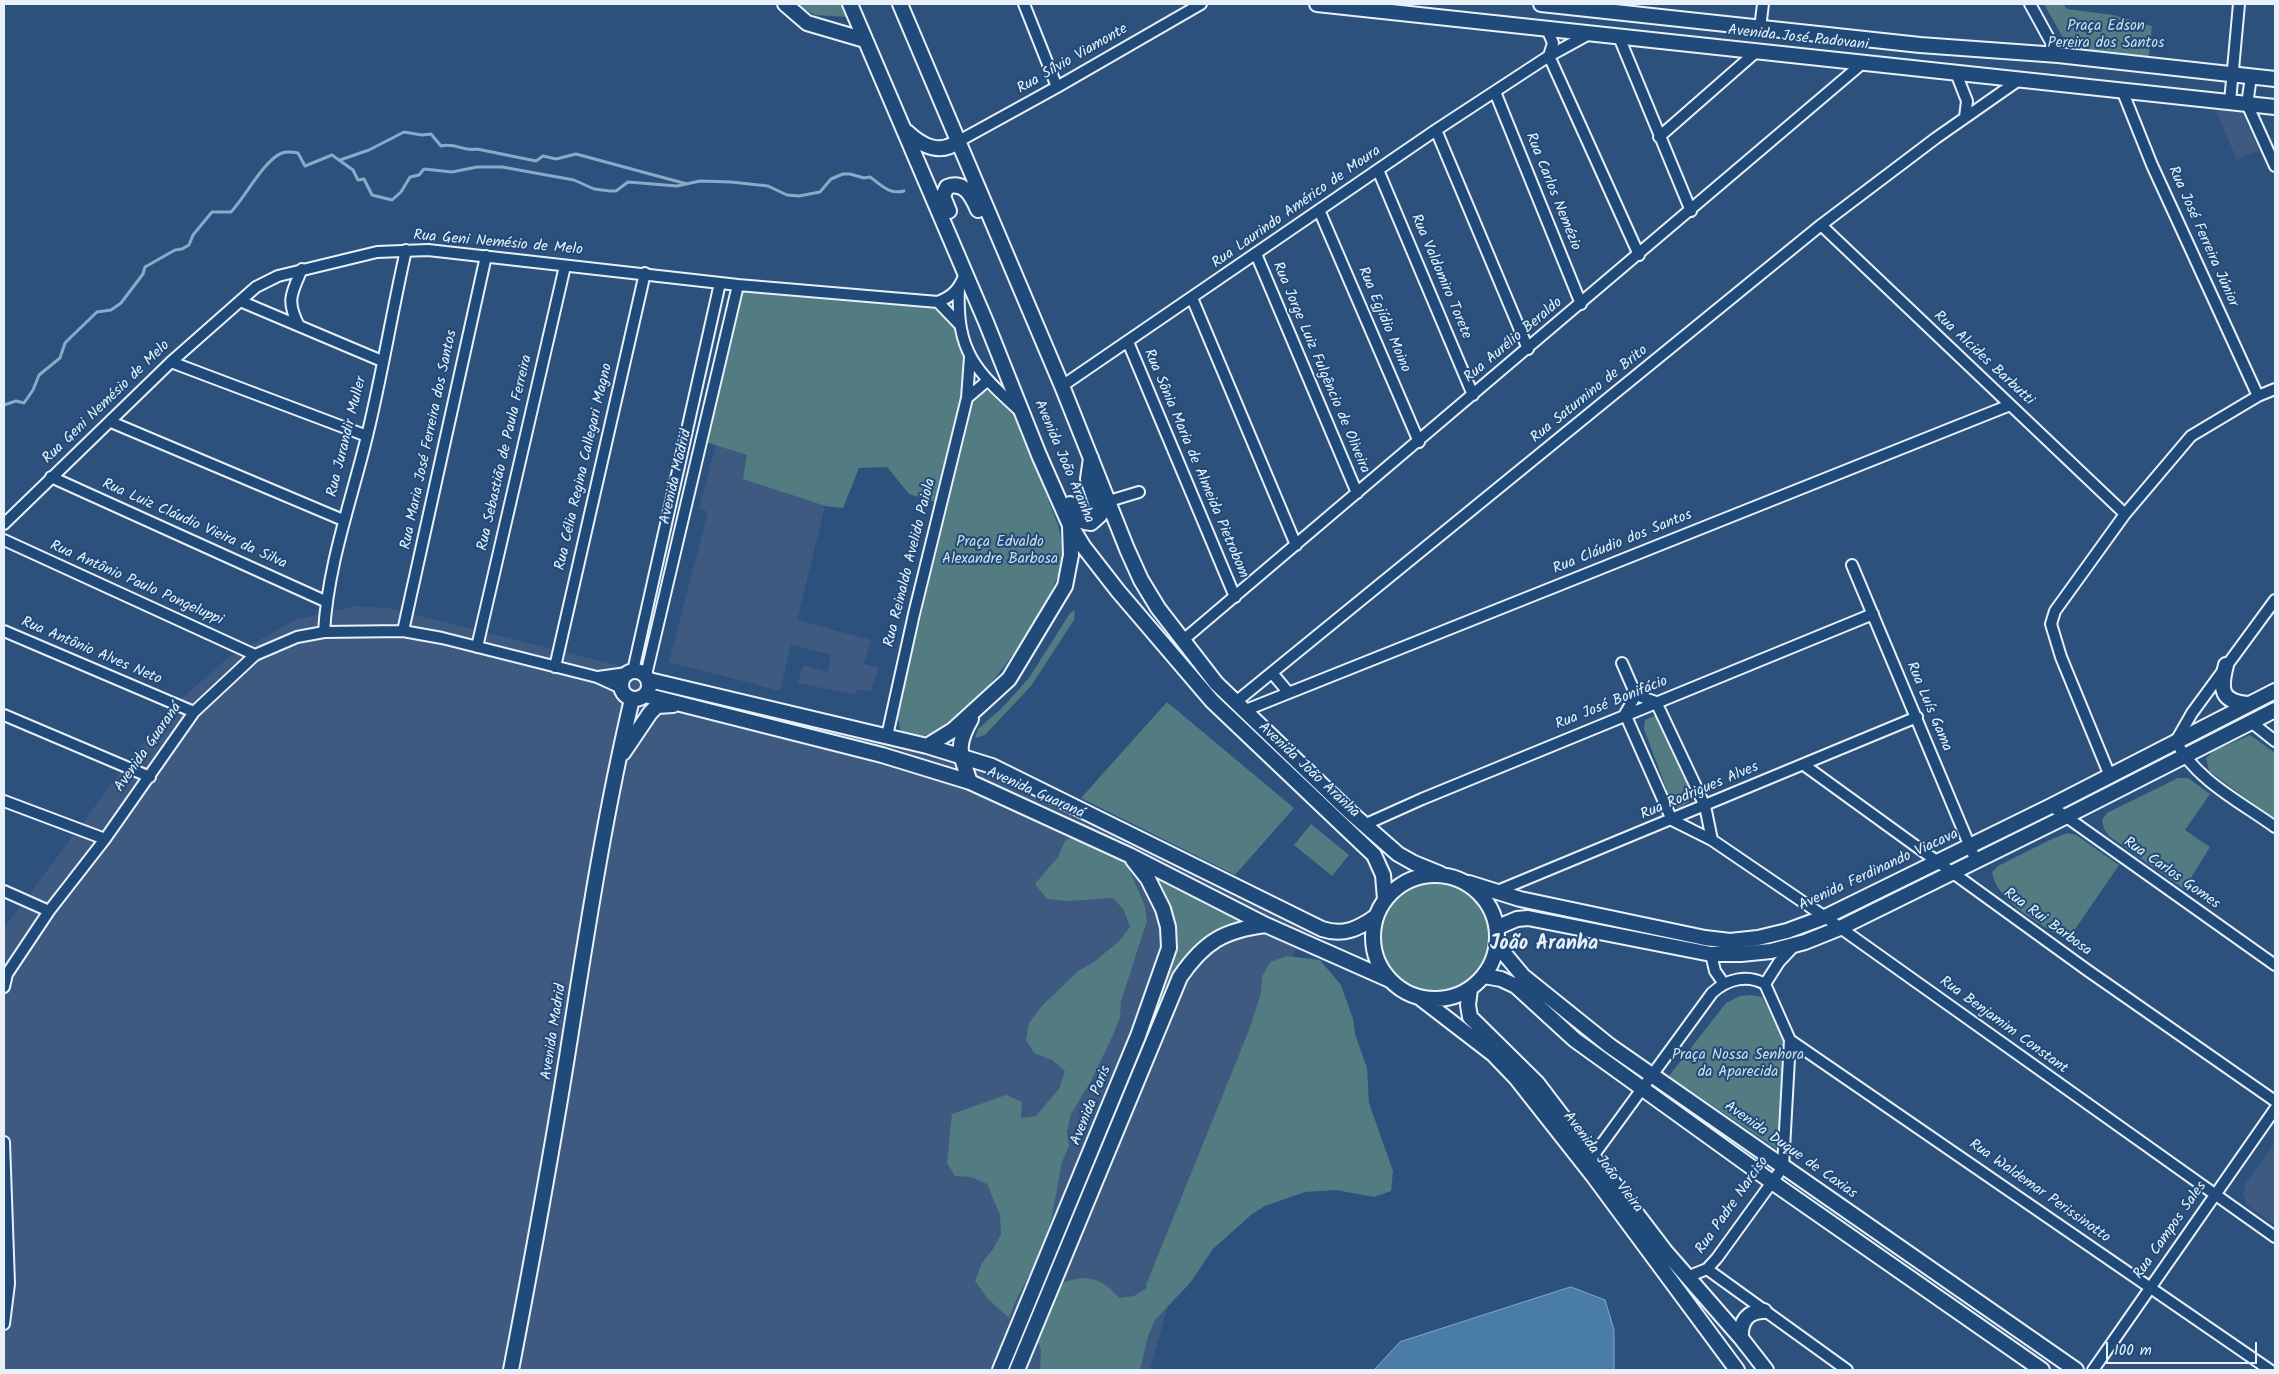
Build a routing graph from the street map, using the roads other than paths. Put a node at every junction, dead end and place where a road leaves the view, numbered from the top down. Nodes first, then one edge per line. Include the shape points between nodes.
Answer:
1 (785, 4) edge
2 (850, 4) edge
3 (900, 4) edge
4 (1024, 4) edge
5 (1201, 4) edge
6 (1317, 4) edge
7 (1541, 4) edge
8 (1763, 4) edge
9 (2030, 4) edge
10 (2239, 4) edge
11 (1346, 5) edge
12 (1760, 28) junction
13 (1547, 29) junction
14 (1589, 34) junction
15 (1618, 37) junction
16 (865, 40) junction
17 (1756, 52) junction
18 (2058, 55) junction
19 (1549, 56) junction
20 (1864, 62) junction
21 (1956, 72) junction
22 (2233, 76) junction
23 (2251, 77) junction
24 (2275, 79) edge
25 (2019, 80) junction
26 (1058, 87) junction
27 (2122, 90) junction
28 (1495, 92) junction
29 (2230, 102) junction
30 (2247, 104) junction
31 (2275, 107) edge
32 (1965, 117) junction
33 (904, 130) junction
34 (1436, 130) junction
35 (1660, 136) junction
36 (959, 141) junction
37 (2275, 166) edge
38 (1378, 170) junction
39 (1320, 210) junction
40 (1691, 211) junction
41 (1821, 225) junction
42 (953, 244) junction
43 (406, 250) junction
44 (1256, 254) junction
45 (1639, 255) junction
46 (486, 256) junction
47 (1009, 263) junction
48 (565, 266) junction
49 (302, 269) junction
50 (645, 274) junction
51 (965, 274) junction
52 (720, 283) junction
53 (738, 285) junction
54 (959, 289) junction
55 (1192, 298) junction
56 (240, 301) junction
57 (938, 302) junction
58 (1581, 304) junction
59 (959, 324) junction
60 (299, 326) junction
61 (1128, 342) junction
62 (1528, 349) junction
63 (970, 357) junction
64 (382, 361) junction
65 (171, 362) junction
66 (987, 381) junction
67 (1062, 386) junction
68 (2275, 388) edge
69 (1473, 395) junction
70 (2258, 396) junction
71 (967, 398) junction
72 (2010, 405) junction
73 (1025, 416) junction
74 (111, 422) junction
75 (367, 436) junction
76 (1419, 442) junction
77 (1039, 455) junction
78 (1091, 456) junction
79 (51, 477) junction
80 (1139, 492) dead end
81 (1357, 494) junction
82 (1108, 501) junction
83 (2125, 514) junction
84 (343, 520) junction
85 (1069, 523) junction
86 (4, 524) edge
87 (4, 540) edge
88 (1296, 546) junction
89 (1852, 565) dead end
90 (1235, 597) junction
91 (2275, 600) edge
92 (325, 601) junction
93 (1873, 614) junction
94 (4, 631) edge
95 (403, 631) junction
96 (324, 632) junction
97 (1182, 641) junction
98 (477, 647) junction
99 (255, 655) junction
100 (1622, 663) dead end
101 (2226, 665) junction
102 (555, 667) junction
103 (1272, 673) junction
104 (639, 675) junction
105 (597, 677) junction
106 (621, 688) junction
107 (1288, 692) junction
108 (2275, 692) edge
109 (1636, 695) junction
110 (639, 697) junction
111 (1656, 702) junction
112 (2249, 704) junction
113 (1242, 706) junction
114 (692, 707) junction
115 (976, 710) junction
116 (2275, 710) edge
117 (194, 712) junction
118 (1625, 714) junction
119 (4, 715) edge
120 (1917, 718) junction
121 (2251, 722) junction
122 (887, 736) junction
123 (2176, 741) junction
124 (2275, 741) edge
125 (927, 746) junction
126 (961, 755) junction
127 (2184, 757) junction
128 (1804, 765) junction
129 (616, 767) junction
130 (2110, 776) junction
131 (150, 777) junction
132 (970, 782) junction
133 (4, 801) edge
134 (1705, 806) junction
135 (2051, 806) junction
136 (2065, 817) junction
137 (1672, 820) junction
138 (1364, 825) junction
139 (2275, 827) edge
140 (105, 839) junction
141 (1712, 840) junction
142 (1970, 846) junction
143 (1129, 855) junction
144 (1976, 861) junction
145 (1938, 862) junction
146 (1952, 872) junction
147 (1441, 874) junction
148 (1469, 883) junction
149 (4, 891) edge
150 (1496, 892) junction
151 (1385, 898) junction
152 (50, 911) junction
153 (1376, 917) junction
154 (1825, 917) junction
155 (1266, 925) junction
156 (1498, 927) junction
157 (1840, 928) junction
158 (1796, 944) junction
159 (1498, 946) junction
160 (1711, 954) junction
161 (2275, 965) edge
162 (6, 973) edge
163 (1484, 976) junction
164 (1390, 980) junction
165 (1724, 984) junction
166 (1765, 984) junction
167 (4, 987) edge
168 (1470, 989) junction
169 (1419, 997) junction
170 (1790, 1040) junction
171 (1652, 1075) junction
172 (1643, 1088) junction
173 (2275, 1101) edge
174 (2275, 1109) edge
175 (4, 1142) edge
176 (1593, 1156) junction
177 (1783, 1167) junction
178 (1772, 1182) junction
179 (2215, 1194) junction
180 (6, 1224) edge
181 (2275, 1237) edge
182 (1707, 1269) junction
183 (1687, 1277) junction
184 (2150, 1287) junction
185 (5, 1309) edge
186 (1764, 1311) junction
187 (4, 1324) edge
188 (1741, 1338) junction
189 (511, 1370) edge
190 (1000, 1370) edge
191 (1017, 1370) edge
192 (1737, 1370) edge
193 (1766, 1370) edge
194 (1847, 1370) edge
195 (2042, 1370) edge
196 (2076, 1370) edge
197 (2093, 1370) edge
198 (2270, 1370) edge

1 - 16 street via 807,23
2 - 16 street, Avenida João Aranha
3 - 36 street, Avenida João Aranha
4 - 26 street
5 - 26 street, Rua Sílvio Viamonte
6 - 11 street, Avenida José Padovani
7 - 12 street, Avenida José Padovani
8 - 12 street
9 - 18 street
10 - 22 street
11 - 13 street, Avenida José Padovani
12 - 18 street, Avenida José Padovani
13 - 14 street, Avenida José Padovani
13 - 19 street via 1553,42
14 - 15 street, Avenida José Padovani
14 - 19 street, Rua Laurindo Américo de Moura
15 - 17 street, Avenida José Padovani
15 - 35 street
16 - 33 street, Avenida João Aranha
17 - 20 street, Avenida José Padovani
17 - 35 street
18 - 22 street, Avenida José Padovani
19 - 28 street, Rua Laurindo Américo de Moura
19 - 45 street
20 - 21 street, Avenida José Padovani
20 - 40 street, Rua Aurélio Beraldo
21 - 25 street, Avenida José Padovani
21 - 32 street via 1967,101
22 - 23 street, Avenida José Padovani
22 - 29 street
23 - 24 street, Avenida José Padovani
23 - 30 street
25 - 27 street, Avenida José Padovani
25 - 32 street, Rua Saturnino de Brito
26 - 36 street, Rua Sílvio Viamonte
27 - 29 street, Avenida José Padovani
27 - 70 street, Rua José Ferreira Júnior via 2156,174
28 - 34 street, Rua Laurindo Américo de Moura
28 - 58 street, Rua Carlos Nemézio
29 - 30 street, Avenida José Padovani
30 - 31 street, Avenida José Padovani
30 - 37 street
32 - 41 street, Rua Saturnino de Brito
33 - 36 street via 932,148 947,148
33 - 42 street, Avenida João Aranha
34 - 38 street, Rua Laurindo Américo de Moura
34 - 62 street
35 - 40 street
36 - 47 street, Avenida João Aranha
38 - 39 street, Rua Laurindo Américo de Moura
38 - 69 street, Rua Valdomiro Torete
39 - 44 street, Rua Laurindo Américo de Moura
39 - 76 street, Rua Egjídio Moino
40 - 45 street, Rua Aurélio Beraldo
41 - 72 street, Rua Alcides Barbutti
41 - 103 street, Rua Saturnino de Brito
42 - 47 street via 955,230 943,196 947,187 958,185 972,195 997,254
42 - 51 street, Avenida João Aranha
43 - 46 street, Rua Geni Nemésio de Melo
43 - 49 street, Rua Geni Nemésio de Melo via 377,252
43 - 64 street, Rua Jurandir Muller
44 - 55 street, Rua Laurindo Américo de Moura
44 - 81 street, Rua Jorge Luiz Fulgêncio de Oliveira
45 - 58 street, Rua Aurélio Beraldo
46 - 48 street, Rua Geni Nemésio de Melo
46 - 95 street, Rua Maria José Ferreira dos Santos
47 - 67 street, Avenida João Aranha
48 - 50 street, Rua Geni Nemésio de Melo
48 - 98 street, Rua Sebastião de Paula Ferreira
49 - 56 street, Rua Geni Nemésio de Melo via 267,280
49 - 60 street via 290,301
50 - 52 street, Rua Geni Nemésio de Melo
50 - 102 street, Rua Célia Regina Callegari Magno
51 - 54 street
51 - 73 street, Avenida João Aranha
52 - 53 street, Rua Geni Nemésio de Melo
52 - 104 street, Avenida Madrid
53 - 57 street, Rua Geni Nemésio de Melo
53 - 104 street, Avenida Madrid
54 - 57 street
54 - 59 street
55 - 61 street, Rua Laurindo Américo de Moura
55 - 88 street
56 - 60 street
56 - 65 street, Rua Geni Nemésio de Melo
57 - 59 street
58 - 62 street, Rua Aurélio Beraldo
59 - 63 street
60 - 64 street
61 - 67 street, Rua Laurindo Américo de Moura
61 - 90 street, Rua Sônia Maria de Almeida Pietrobom
62 - 69 street, Rua Aurélio Beraldo
63 - 66 street
63 - 71 street, Rua Reinaldo Avelido Paiola
64 - 75 street, Rua Jurandir Muller
65 - 74 street, Rua Geni Nemésio de Melo
65 - 75 street
66 - 71 street
66 - 73 street
67 - 78 street, Avenida João Aranha
68 - 70 street
69 - 76 street, Rua Aurélio Beraldo
70 - 83 street via 2191,436
71 - 122 street, Rua Reinaldo Avelido Paiola
72 - 83 street, Rua Alcides Barbutti
72 - 107 street, Rua Cláudio dos Santos
73 - 77 street, Avenida João Aranha
74 - 79 street, Rua Geni Nemésio de Melo
74 - 84 street
75 - 84 street, Rua Jurandir Muller
76 - 81 street, Rua Aurélio Beraldo
77 - 78 street via 1051,462 1076,517 1091,523 1100,516 1088,478
77 - 85 street, Avenida João Aranha
78 - 82 street, Avenida João Aranha
79 - 86 street, Rua Geni Nemésio de Melo
79 - 92 street, Rua Luiz Cláudio Vieira da Silva
80 - 82 street
81 - 88 street, Rua Aurélio Beraldo
82 - 97 street, Avenida João Aranha via 1141,580
83 - 130 street via 2055,611 2051,624 2061,657
84 - 92 street, Rua Jurandir Muller
85 - 115 street via 1071,555 1065,586 1010,679
85 - 151 street, Avenida João Aranha via 1105,576 1206,695 1374,855 1383,875
87 - 99 street, Rua Antônio Paulo Pongeluppi
88 - 90 street, Rua Aurélio Beraldo
89 - 93 street, Rua Luís Gama
90 - 97 street, Rua Aurélio Beraldo
91 - 101 street
92 - 96 street, Rua Jurandir Muller
93 - 111 street, Rua José Bonifácio
93 - 120 street, Rua Luís Gama
94 - 117 street, Rua Antônio Alves Neto
95 - 96 street, Avenida Guaraná
95 - 98 street, Avenida Guaraná
96 - 99 street, Avenida Guaraná via 297,637
97 - 113 street, Avenida João Aranha via 1216,683
98 - 102 street, Avenida Guaraná
99 - 117 street, Avenida Guaraná
100 - 109 street
101 - 112 street via 2224,693 2232,701
101 - 123 street
102 - 105 street, Avenida Guaraná
103 - 107 street
103 - 113 street, Rua Saturnino de Brito
104 - 105 street, Avenida Guaraná
104 - 106 street via 621,682
104 - 110 street, Avenida Madrid via 649,688
104 - 122 street, Avenida Guaraná
105 - 106 street, Avenida Guaraná
106 - 110 street via 627,697
107 - 113 street, Rua Cláudio dos Santos
108 - 112 street, Avenida Ferdinando Viacava
109 - 111 street
109 - 118 street
110 - 114 street, Avenida Guaraná
110 - 129 street, Avenida Madrid
111 - 118 street, Rua José Bonifácio
111 - 134 street
112 - 123 street, Avenida Ferdinando Viacava
113 - 138 street, Avenida João Aranha
114 - 129 street via 657,706 628,744
114 - 132 street, Avenida Guaraná via 882,755
115 - 125 street
115 - 126 street via 960,740
116 - 121 street
117 - 131 street, Avenida Guaraná
118 - 137 street
118 - 138 street, Rua José Bonifácio
119 - 131 street
120 - 128 street, Rua Rodrigues Alves
120 - 142 street, Rua Luís Gama
121 - 124 street
121 - 127 street
122 - 125 street, Avenida Guaraná
123 - 127 street
123 - 130 street, Avenida Ferdinando Viacava
125 - 126 street, Avenida Guaraná
126 - 132 street
126 - 153 street, Avenida Guaraná via 1002,771 1322,929 1341,933
127 - 136 street
127 - 139 street via 2216,785
128 - 134 street, Rua Rodrigues Alves
128 - 145 street, Rua Rui Barbosa
129 - 189 street, Avenida Madrid via 547,1182
130 - 135 street, Avenida Ferdinando Viacava
131 - 140 street, Avenida Guaraná
132 - 143 street, Avenida Guaraná
133 - 140 street
134 - 137 street, Rua Rodrigues Alves
134 - 141 street
135 - 136 street, Rua Carlos Gomes
135 - 142 street, Avenida Ferdinando Viacava
136 - 144 street
136 - 161 street, Rua Carlos Gomes
137 - 141 street, Rua Benjamim Constant
137 - 150 street, Rua Rodrigues Alves
138 - 147 street, Avenida João Aranha via 1398,854
140 - 152 street, Avenida Guaraná
141 - 154 street, Rua Benjamim Constant
142 - 144 street, Rua Luís Gama
142 - 145 street, Avenida Ferdinando Viacava
143 - 155 street, Avenida Guaraná
143 - 190 street, Avenida Paris via 1148,879 1163,909 1169,948 1138,1036
144 - 146 street
145 - 146 street, Rua Rui Barbosa
145 - 154 street, Avenida Ferdinando Viacava
146 - 157 street
146 - 173 street, Rua Rui Barbosa
147 - 148 street
147 - 151 street via 1415,877
148 - 150 street, Avenida Ferdinando Viacava
148 - 156 street via 1488,902
149 - 152 street
150 - 154 street, Avenida Ferdinando Viacava via 1730,941 1787,931
151 - 153 street
152 - 162 street, Avenida Guaraná
153 - 164 street via 1372,934 1374,951
154 - 157 street, Rua Benjamim Constant
155 - 164 street, Avenida Guaraná
155 - 191 street, Avenida Paris via 1235,930 1210,942 1180,977
156 - 159 street
156 - 160 street via 1528,918
157 - 158 street
157 - 179 street, Rua Benjamim Constant
158 - 160 street via 1741,954
158 - 166 street
159 - 163 street
159 - 171 street, Avenida Duque de Caxias via 1523,976 1610,1046
160 - 165 street via 1715,970
162 - 167 street, Avenida Guaraná
163 - 168 street
163 - 172 street via 1501,978 1516,986 1575,1040
164 - 169 street via 1403,991
165 - 166 street via 1746,978
165 - 171 street via 1703,1004
166 - 170 street, Rua Padre Narciso
168 - 169 street via 1445,998
168 - 176 street, Avenida João Vieira via 1470,1017 1537,1083
169 - 192 street, Avenida João Vieira via 1488,1050 1516,1078
170 - 177 street, Rua Padre Narciso
170 - 184 street, Rua Waldemar Perissinotto
171 - 172 street
171 - 177 street, Avenida Duque de Caxias
172 - 176 street
172 - 178 street
174 - 179 street, Rua Campos Sales
175 - 180 street
176 - 183 street, Avenida João Vieira
177 - 178 street, Rua Padre Narciso
177 - 196 street, Avenida Duque de Caxias
178 - 182 street, Rua Padre Narciso
178 - 195 street
179 - 181 street, Rua Benjamim Constant
179 - 184 street, Rua Campos Sales
180 - 185 street via 9,1284
182 - 183 street, Rua Padre Narciso
182 - 186 street
183 - 188 street, Avenida João Vieira
184 - 197 street, Rua Campos Sales
184 - 198 street, Rua Waldemar Perissinotto
185 - 187 street
186 - 188 street via 1746,1317 1740,1330
186 - 194 street
188 - 193 street, Avenida João Vieira

